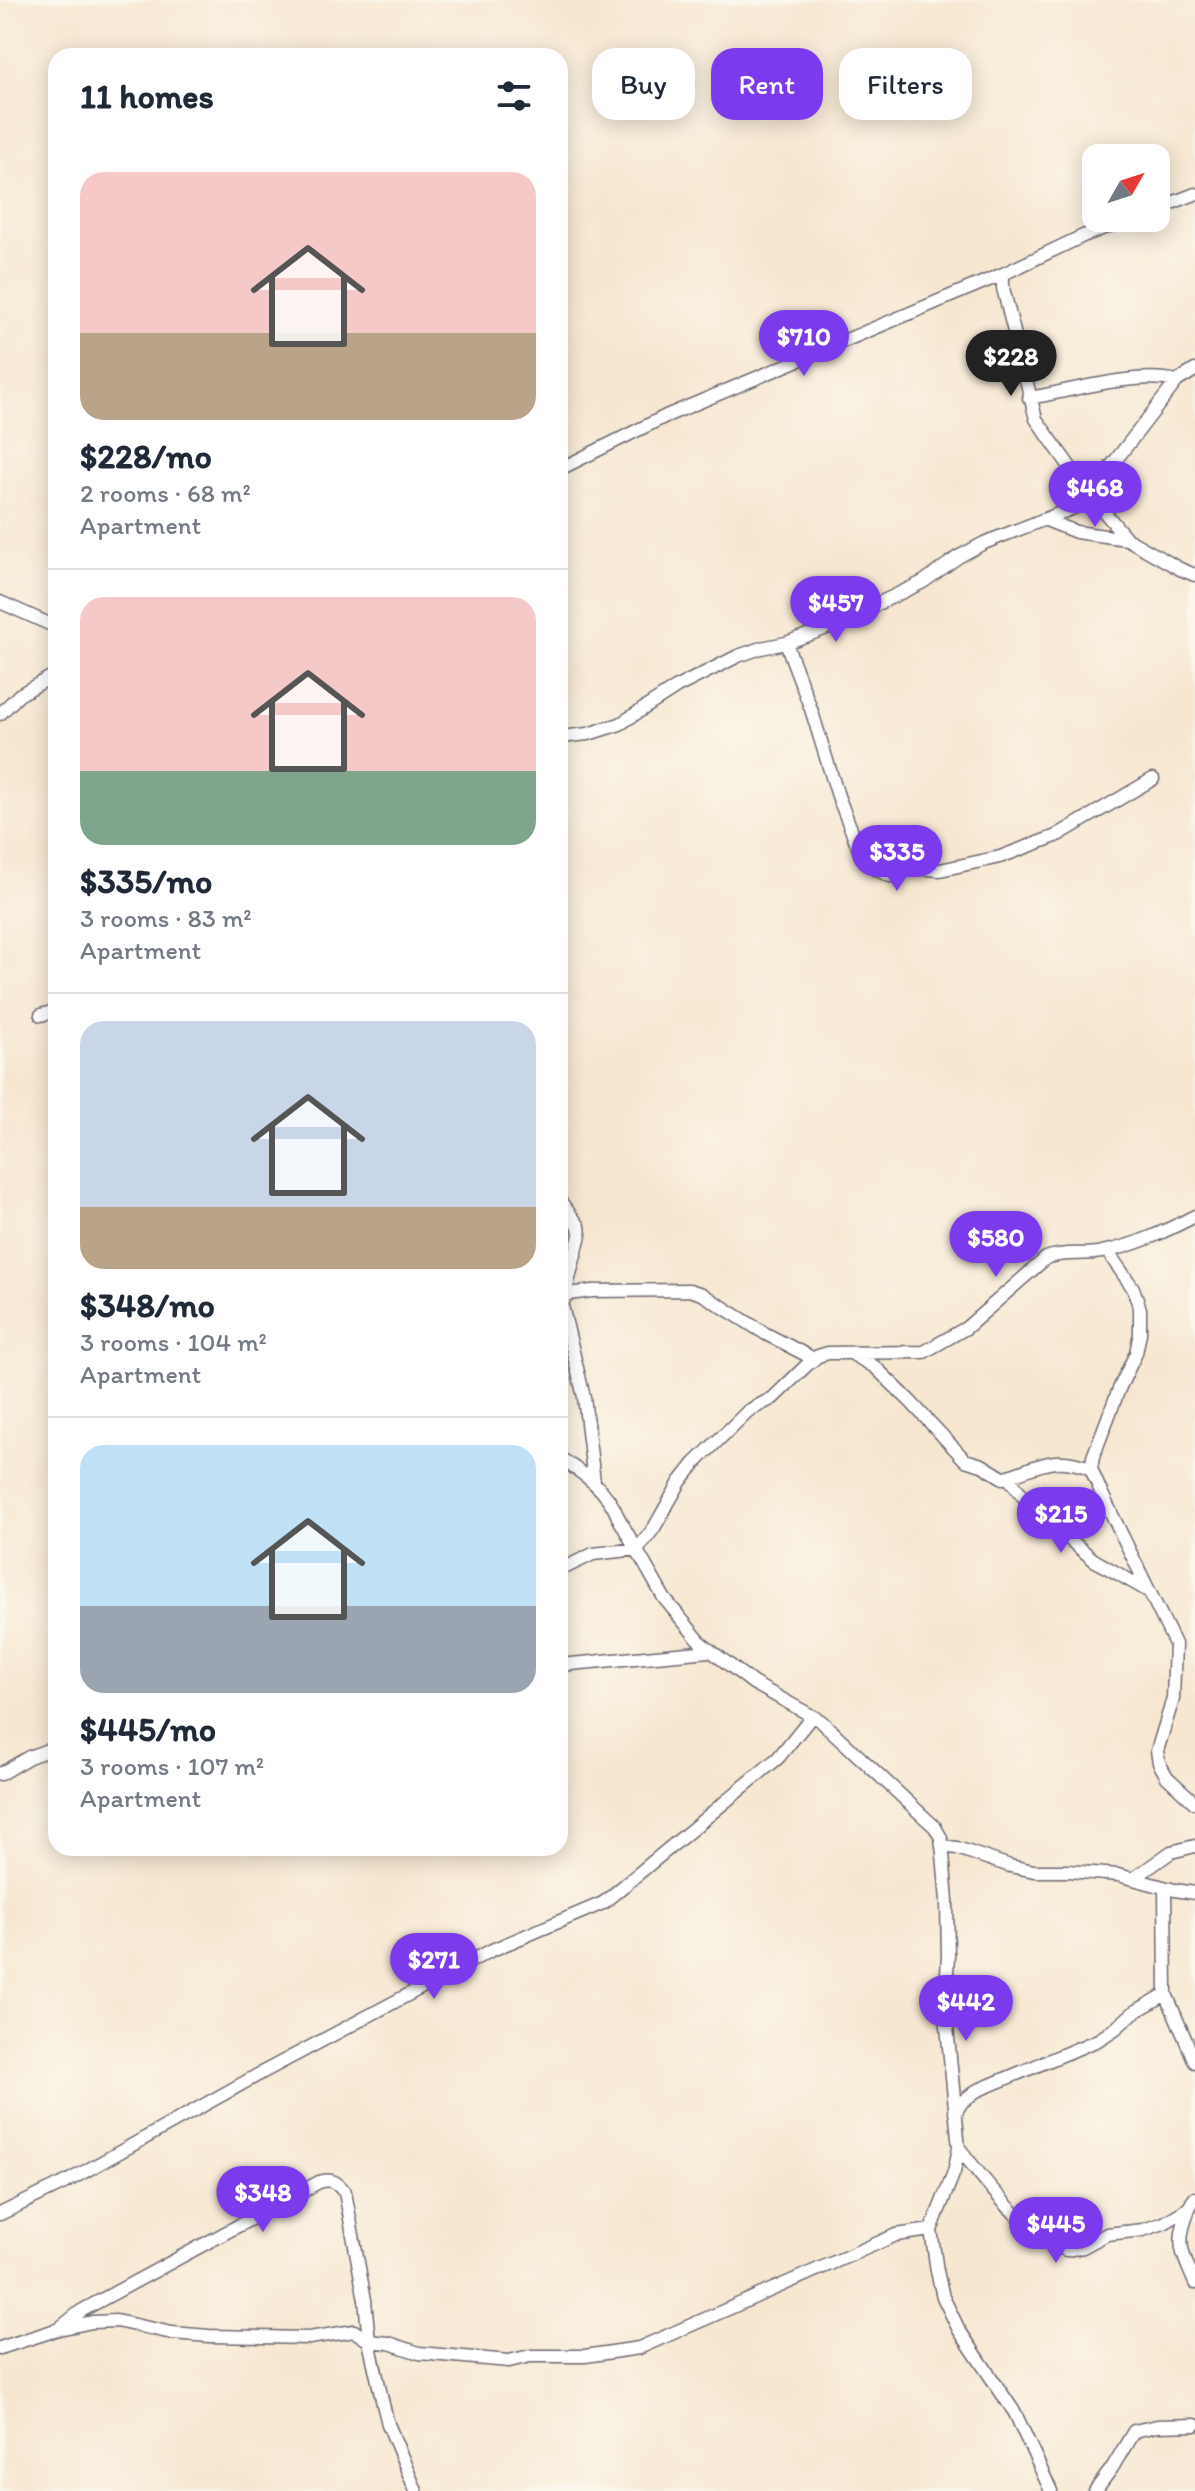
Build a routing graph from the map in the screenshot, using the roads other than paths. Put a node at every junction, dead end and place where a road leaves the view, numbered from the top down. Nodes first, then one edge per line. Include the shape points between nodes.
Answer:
1 (1195, 194) edge
2 (1170, 204) edge
3 (1094, 232) edge
4 (1003, 274) junction
5 (1195, 370) edge
6 (1177, 381) junction
7 (1029, 398) junction
8 (568, 465) edge
9 (1090, 495) junction
10 (1046, 520) junction
11 (1127, 539) junction
12 (1195, 575) edge
13 (0, 602) edge
14 (48, 623) edge
15 (786, 643) junction
16 (48, 679) edge
17 (0, 714) edge
18 (568, 736) edge
19 (1153, 779) dead end
20 (48, 1013) edge
21 (41, 1015) dead end
22 (568, 1212) edge
23 (1195, 1216) edge
24 (1107, 1251) junction
25 (568, 1274) edge
26 (568, 1293) edge
27 (568, 1331) edge
28 (852, 1354) junction
29 (814, 1359) junction
30 (568, 1464) edge
31 (1091, 1469) junction
32 (1008, 1477) junction
33 (594, 1482) junction
34 (638, 1549) junction
35 (568, 1566) edge
36 (1151, 1593) junction
37 (709, 1651) junction
38 (568, 1664) edge
39 (812, 1716) junction
40 (48, 1750) edge
41 (0, 1774) edge
42 (1195, 1803) edge
43 (942, 1846) junction
44 (1195, 1846) edge
45 (1133, 1879) junction
46 (1165, 1888) junction
47 (1195, 1893) edge
48 (1166, 1994) junction
49 (1195, 2062) edge
50 (955, 2113) junction
51 (959, 2148) junction
52 (1192, 2203) edge
53 (0, 2214) edge
54 (931, 2230) junction
55 (1195, 2283) edge
56 (59, 2329) junction
57 (369, 2341) junction
58 (0, 2348) edge
59 (1195, 2425) edge
60 (416, 2491) edge
61 (1051, 2491) edge
62 (1095, 2491) edge

1 - 2 street
3 - 4 street
4 - 7 street
4 - 8 street via 666,416
5 - 6 street
6 - 7 street via 1140,378
6 - 9 street
7 - 9 street via 1036,419
9 - 10 street via 1081,505
9 - 11 street
10 - 11 street via 1076,532
10 - 15 street via 995,537 911,588
11 - 12 street
13 - 14 street
15 - 18 street via 713,668 620,724
15 - 19 street via 860,852 890,876 905,867 940,870 1000,857 1056,836
16 - 17 street
20 - 21 street
22 - 25 street via 580,1235
23 - 24 street
24 - 28 street via 1046,1258 966,1328 924,1352
24 - 31 street via 1133,1288 1140,1333
26 - 29 street via 689,1290
27 - 33 street via 584,1397
28 - 29 street via 828,1353
28 - 32 street via 875,1367 965,1460
29 - 34 street via 784,1390 748,1411 695,1463
30 - 33 street
31 - 32 street via 1059,1460
31 - 36 street
32 - 36 street via 1032,1508 1094,1560
33 - 34 street
34 - 35 street via 593,1554
34 - 37 street via 664,1598
36 - 42 street via 1171,1631 1176,1659 1159,1763
37 - 38 street
37 - 39 street
39 - 43 street via 935,1827
39 - 53 street via 778,1758 603,1903 492,1950
40 - 41 street
43 - 45 street via 1034,1871
43 - 50 street via 945,2007
44 - 45 street via 1163,1856
45 - 46 street
46 - 47 street
46 - 48 street
48 - 49 street
48 - 50 street via 1098,2040 976,2091
50 - 51 street
51 - 52 street via 1018,2217 1066,2250 1107,2234 1164,2223
51 - 54 street
52 - 55 street via 1180,2240
54 - 57 street via 896,2235 639,2348 509,2361 419,2353
54 - 61 street via 943,2297 1015,2413
56 - 57 street via 116,2321 209,2336 309,2338 354,2331
56 - 57 street via 81,2311 328,2179 345,2192
56 - 58 street
57 - 60 street via 388,2424
59 - 62 street via 1134,2431

